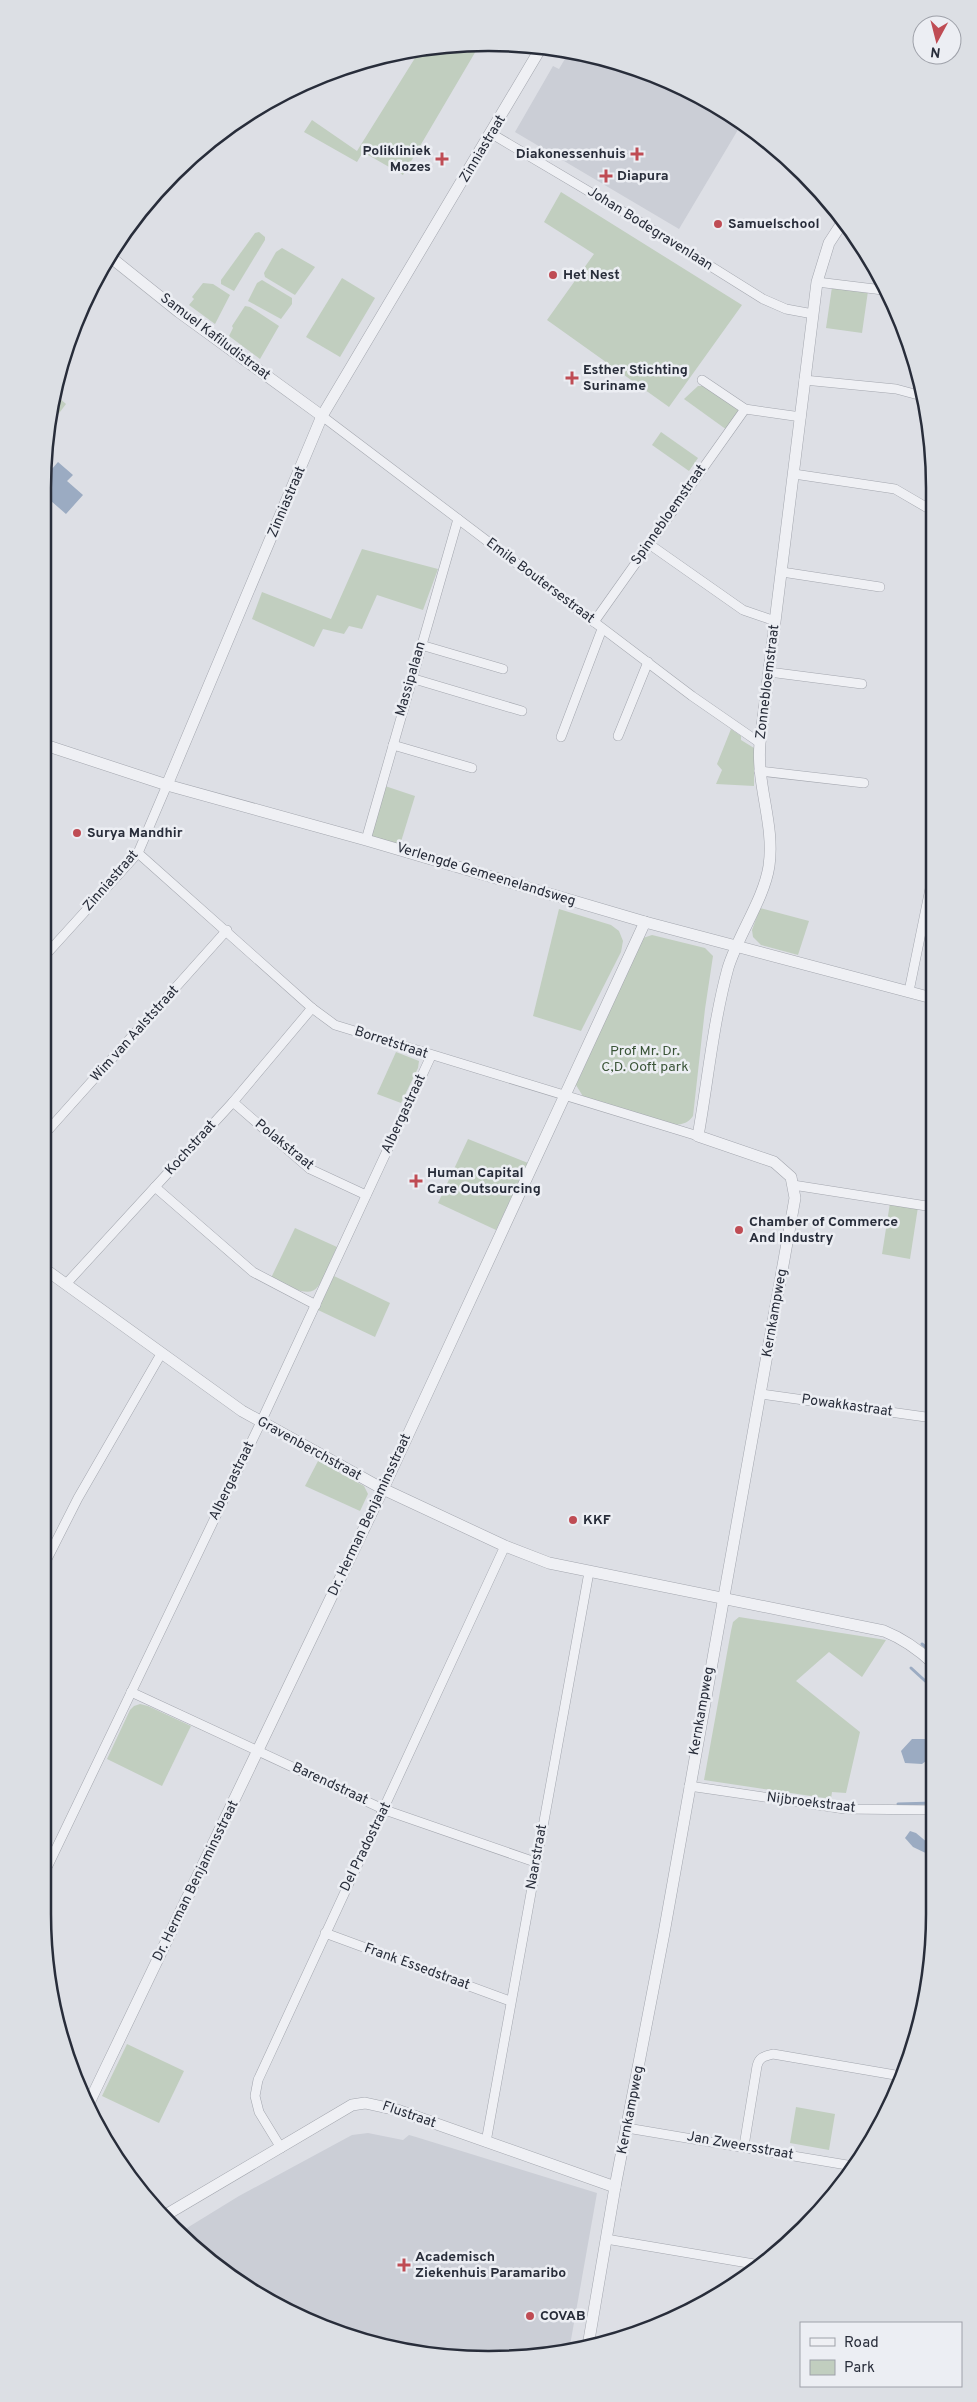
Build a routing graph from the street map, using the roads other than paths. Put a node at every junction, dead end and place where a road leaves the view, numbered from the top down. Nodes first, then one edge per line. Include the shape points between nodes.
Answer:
1 (537, 54) edge
2 (492, 134) junction
3 (839, 228) edge
4 (116, 261) edge
5 (817, 282) junction
6 (878, 289) edge
7 (813, 314) junction
8 (702, 380) dead end
9 (804, 380) junction
10 (915, 394) edge
11 (745, 409) junction
12 (322, 416) junction
13 (801, 417) junction
14 (794, 474) junction
15 (926, 507) edge
16 (458, 519) junction
17 (649, 544) junction
18 (782, 572) junction
19 (880, 587) dead end
20 (775, 621) junction
21 (594, 622) junction
22 (602, 628) junction
23 (421, 645) junction
24 (648, 662) junction
25 (503, 669) dead end
26 (769, 672) junction
27 (411, 678) junction
28 (862, 684) dead end
29 (522, 710) dead end
30 (618, 736) dead end
31 (560, 737) dead end
32 (760, 743) junction
33 (394, 745) junction
34 (51, 747) edge
35 (472, 768) dead end
36 (759, 771) junction
37 (864, 782) dead end
38 (167, 785) junction
39 (366, 840) junction
40 (138, 853) junction
41 (926, 907) edge
42 (645, 922) junction
43 (227, 930) junction
44 (736, 947) junction
45 (51, 949) edge
46 (909, 991) junction
47 (926, 996) edge
48 (312, 1008) junction
49 (431, 1056) junction
50 (565, 1095) junction
51 (233, 1102) junction
52 (51, 1127) edge
53 (698, 1136) junction
54 (793, 1185) junction
55 (155, 1187) junction
56 (366, 1195) junction
57 (926, 1206) edge
58 (51, 1274) edge
59 (66, 1284) junction
60 (316, 1305) junction
61 (161, 1354) junction
62 (761, 1394) junction
63 (926, 1417) edge
64 (261, 1422) junction
65 (382, 1489) junction
66 (505, 1546) junction
67 (51, 1551) edge
68 (589, 1572) junction
69 (722, 1600) junction
70 (926, 1656) edge
71 (132, 1692) junction
72 (258, 1751) junction
73 (689, 1786) junction
74 (385, 1810) junction
75 (926, 1810) edge
76 (51, 1859) edge
77 (536, 1862) junction
78 (325, 1933) junction
79 (510, 2001) junction
80 (894, 2075) edge
81 (92, 2097) edge
82 (627, 2128) junction
83 (486, 2142) junction
84 (744, 2146) junction
85 (281, 2148) junction
86 (846, 2165) edge
87 (615, 2187) junction
88 (170, 2213) edge
89 (606, 2239) junction
90 (750, 2263) edge
91 (589, 2339) edge

1 - 2 street, Zinniastraat
2 - 7 street, Johan Bodegravenlaan via 763,299 786,309
2 - 12 street, Zinniastraat
3 - 5 street, Zonnebloemstraat via 829,243
4 - 12 street, Samuel Kafiludistraat via 179,312
5 - 6 street
5 - 7 street, Zonnebloemstraat
7 - 9 street, Zonnebloemstraat
8 - 11 street
9 - 10 street via 896,389
9 - 13 street, Zonnebloemstraat
11 - 13 street
11 - 17 street, Spinnebloemstraat
12 - 16 street, Emile Boutersestraat
12 - 38 street, Zinniastraat
13 - 14 street, Zonnebloemstraat
14 - 15 street via 896,489
14 - 18 street, Zonnebloemstraat
16 - 21 street, Emile Boutersestraat
16 - 23 street, Massipalaan
17 - 20 street via 743,610
17 - 21 street, Spinnebloemstraat
18 - 19 street
18 - 20 street, Zonnebloemstraat
20 - 26 street, Zonnebloemstraat
21 - 22 street, Emile Boutersestraat
22 - 24 street, Emile Boutersestraat
22 - 31 street
23 - 25 street
23 - 27 street, Massipalaan
24 - 30 street
24 - 32 street, Emile Boutersestraat
26 - 28 street
26 - 32 street, Zonnebloemstraat
27 - 29 street
27 - 33 street, Massipalaan
32 - 36 street, Zonnebloemstraat
33 - 35 street
33 - 39 street, Massipalaan
34 - 38 street, Verlengde Gemeenelandsweg
36 - 37 street
36 - 44 street, Zonnebloemstraat via 772,840 769,868
38 - 39 street, Verlengde Gemeenelandsweg
38 - 40 street, Zinniastraat
39 - 42 street, Verlengde Gemeenelandsweg
40 - 43 street, Borretstraat
40 - 45 street, Zinniastraat
41 - 46 street
42 - 44 street, Verlengde Gemeenelandsweg
42 - 50 street, Dr. Herman Benjaminsstraat
43 - 48 street, Borretstraat
43 - 52 street, Wim van Aalststraat
44 - 46 street, Verlengde Gemeenelandsweg
44 - 53 street, Zonnebloemstraat via 716,1018
46 - 47 street, Verlengde Gemeenelandsweg
48 - 49 street, Borretstraat via 335,1025
48 - 51 street, Kochstraat
49 - 50 street, Borretstraat
49 - 56 street, Albergastraat
50 - 53 street, Borretstraat
50 - 65 street, Dr. Herman Benjaminsstraat
51 - 55 street, Kochstraat
51 - 56 street, Polakstraat via 310,1169
53 - 54 street via 774,1162 791,1177
54 - 57 street
54 - 62 street, Kernkampweg via 795,1198
55 - 59 street, Kochstraat
55 - 60 street via 253,1272
56 - 60 street, Albergastraat
58 - 59 street, Gravenberchstraat
59 - 61 street, Gravenberchstraat
60 - 64 street, Albergastraat
61 - 64 street, Gravenberchstraat
61 - 67 street
62 - 63 street, Powakkastraat
62 - 69 street, Kernkampweg
64 - 65 street, Gravenberchstraat
64 - 71 street, Albergastraat
65 - 66 street, Gravenberchstraat
65 - 72 street, Dr. Herman Benjaminsstraat
66 - 68 street, Gravenberchstraat via 549,1563
66 - 74 street, Del Pradostraat
68 - 69 street, Gravenberchstraat
68 - 77 street, Naarstraat
69 - 70 street, Gravenberchstraat via 884,1632 901,1638
69 - 73 street, Kernkampweg
71 - 72 street, Barendstraat
71 - 76 street, Albergastraat
72 - 74 street, Barendstraat
72 - 81 street, Dr. Herman Benjaminsstraat
73 - 75 street, Nijbroekstraat via 845,1809
73 - 82 street, Kernkampweg
74 - 77 street, Barendstraat
74 - 78 street, Del Pradostraat
77 - 79 street, Naarstraat
78 - 79 street, Frank Essedstraat
78 - 85 street, Del Pradostraat via 258,2080 254,2096 259,2112
79 - 83 street, Naarstraat
80 - 84 street via 773,2054 763,2056 758,2060
82 - 84 street, Jan Zweersstraat
82 - 87 street, Kernkampweg
83 - 85 street, Flustraat via 365,2102 352,2105
83 - 87 street, Flustraat
84 - 86 street, Jan Zweersstraat
85 - 88 street, Flustraat
87 - 89 street, Kernkampweg
89 - 90 street
89 - 91 street, Kernkampweg

